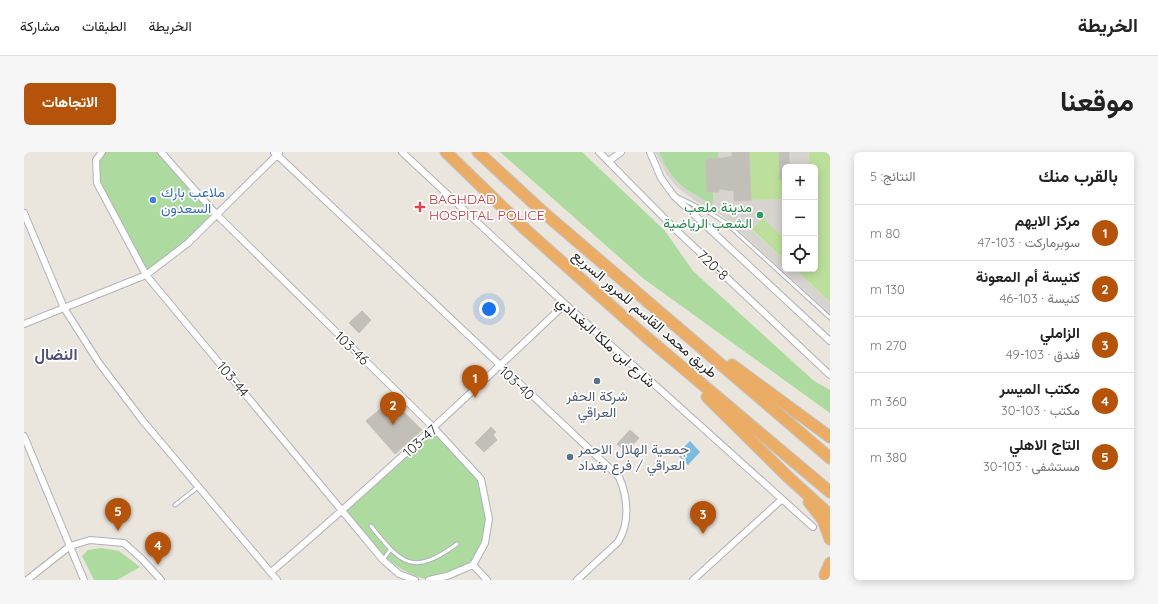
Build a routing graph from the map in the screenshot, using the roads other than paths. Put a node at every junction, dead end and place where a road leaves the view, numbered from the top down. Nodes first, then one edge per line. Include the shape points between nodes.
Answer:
1 (102, 152) edge
2 (161, 152) edge
3 (402, 152) edge
4 (446, 152) edge
5 (478, 152) edge
6 (599, 152) edge
7 (621, 152) edge
8 (650, 152) edge
9 (277, 153) edge
10 (609, 161) junction
11 (673, 195) junction
12 (24, 213) edge
13 (216, 214) junction
14 (146, 275) junction
15 (565, 304) junction
16 (64, 308) junction
17 (662, 314) junction
18 (830, 318) edge
19 (24, 324) edge
20 (645, 336) junction
21 (830, 341) edge
22 (500, 366) junction
23 (830, 375) edge
24 (434, 428) junction
25 (24, 436) edge
26 (830, 437) edge
27 (830, 458) edge
28 (788, 477) junction
29 (198, 487) junction
30 (830, 492) edge
31 (781, 500) junction
32 (176, 505) dead end
33 (342, 511) junction
34 (830, 515) edge
35 (371, 526) dead end
36 (813, 528) dead end
37 (830, 539) edge
38 (457, 544) dead end
39 (70, 546) junction
40 (390, 550) junction
41 (383, 560) junction
42 (830, 563) edge
43 (473, 565) junction
44 (270, 572) junction
45 (825, 575) dead end
46 (27, 580) edge
47 (84, 580) edge
48 (161, 580) edge
49 (278, 580) edge
50 (414, 580) edge
51 (429, 580) edge
52 (488, 580) edge
53 (576, 580) edge
54 (693, 580) edge

1 - 14 street, 103-44 via 96,160 97,183
2 - 13 street, 103-46
3 - 15 street, شارع ابن ملكا البغدادي
4 - 20 highway, طريق محمد القاسم للمرور السريع via 526,230
5 - 17 highway, طريق محمد القاسم للمرور السريع via 543,212
6 - 10 street, 720-8
7 - 10 street
8 - 11 street, 720-8 via 661,178
9 - 13 street
9 - 22 street, 103-40
10 - 23 street, 720-8 via 675,229
11 - 18 lane via 726,223
11 - 21 street, 720-8
12 - 16 street
13 - 14 street via 188,243
13 - 24 street, 103-46
14 - 16 street
14 - 33 street, 103-44
15 - 22 street, 103-47
15 - 31 street, شارع ابن ملكا البغدادي
16 - 19 street
16 - 29 street via 99,363
17 - 26 highway
17 - 27 highway, طريق محمد القاسم للمرور السريع
20 - 28 highway
20 - 30 highway, طريق محمد القاسم للمرور السريع
22 - 24 street, 103-47
22 - 53 street, 103-40 via 619,477 623,486 626,518 623,534 618,542
24 - 33 street, 103-47
24 - 43 street, 103-46 via 481,479 489,519 485,543
25 - 39 street
28 - 34 highway
28 - 37 highway via 823,520
29 - 32 lane
29 - 44 street
31 - 36 street, شارع ابن ملكا البغدادي
31 - 54 street
33 - 41 street, 103-44
33 - 44 street, 103-47
35 - 40 lane
38 - 40 lane via 433,560 417,564 406,561
39 - 46 street
39 - 47 street
39 - 48 street via 90,540 124,543
40 - 41 lane
41 - 50 street, 103-44 via 399,574
42 - 45 highway
43 - 51 street via 447,576
43 - 52 street
44 - 49 street

